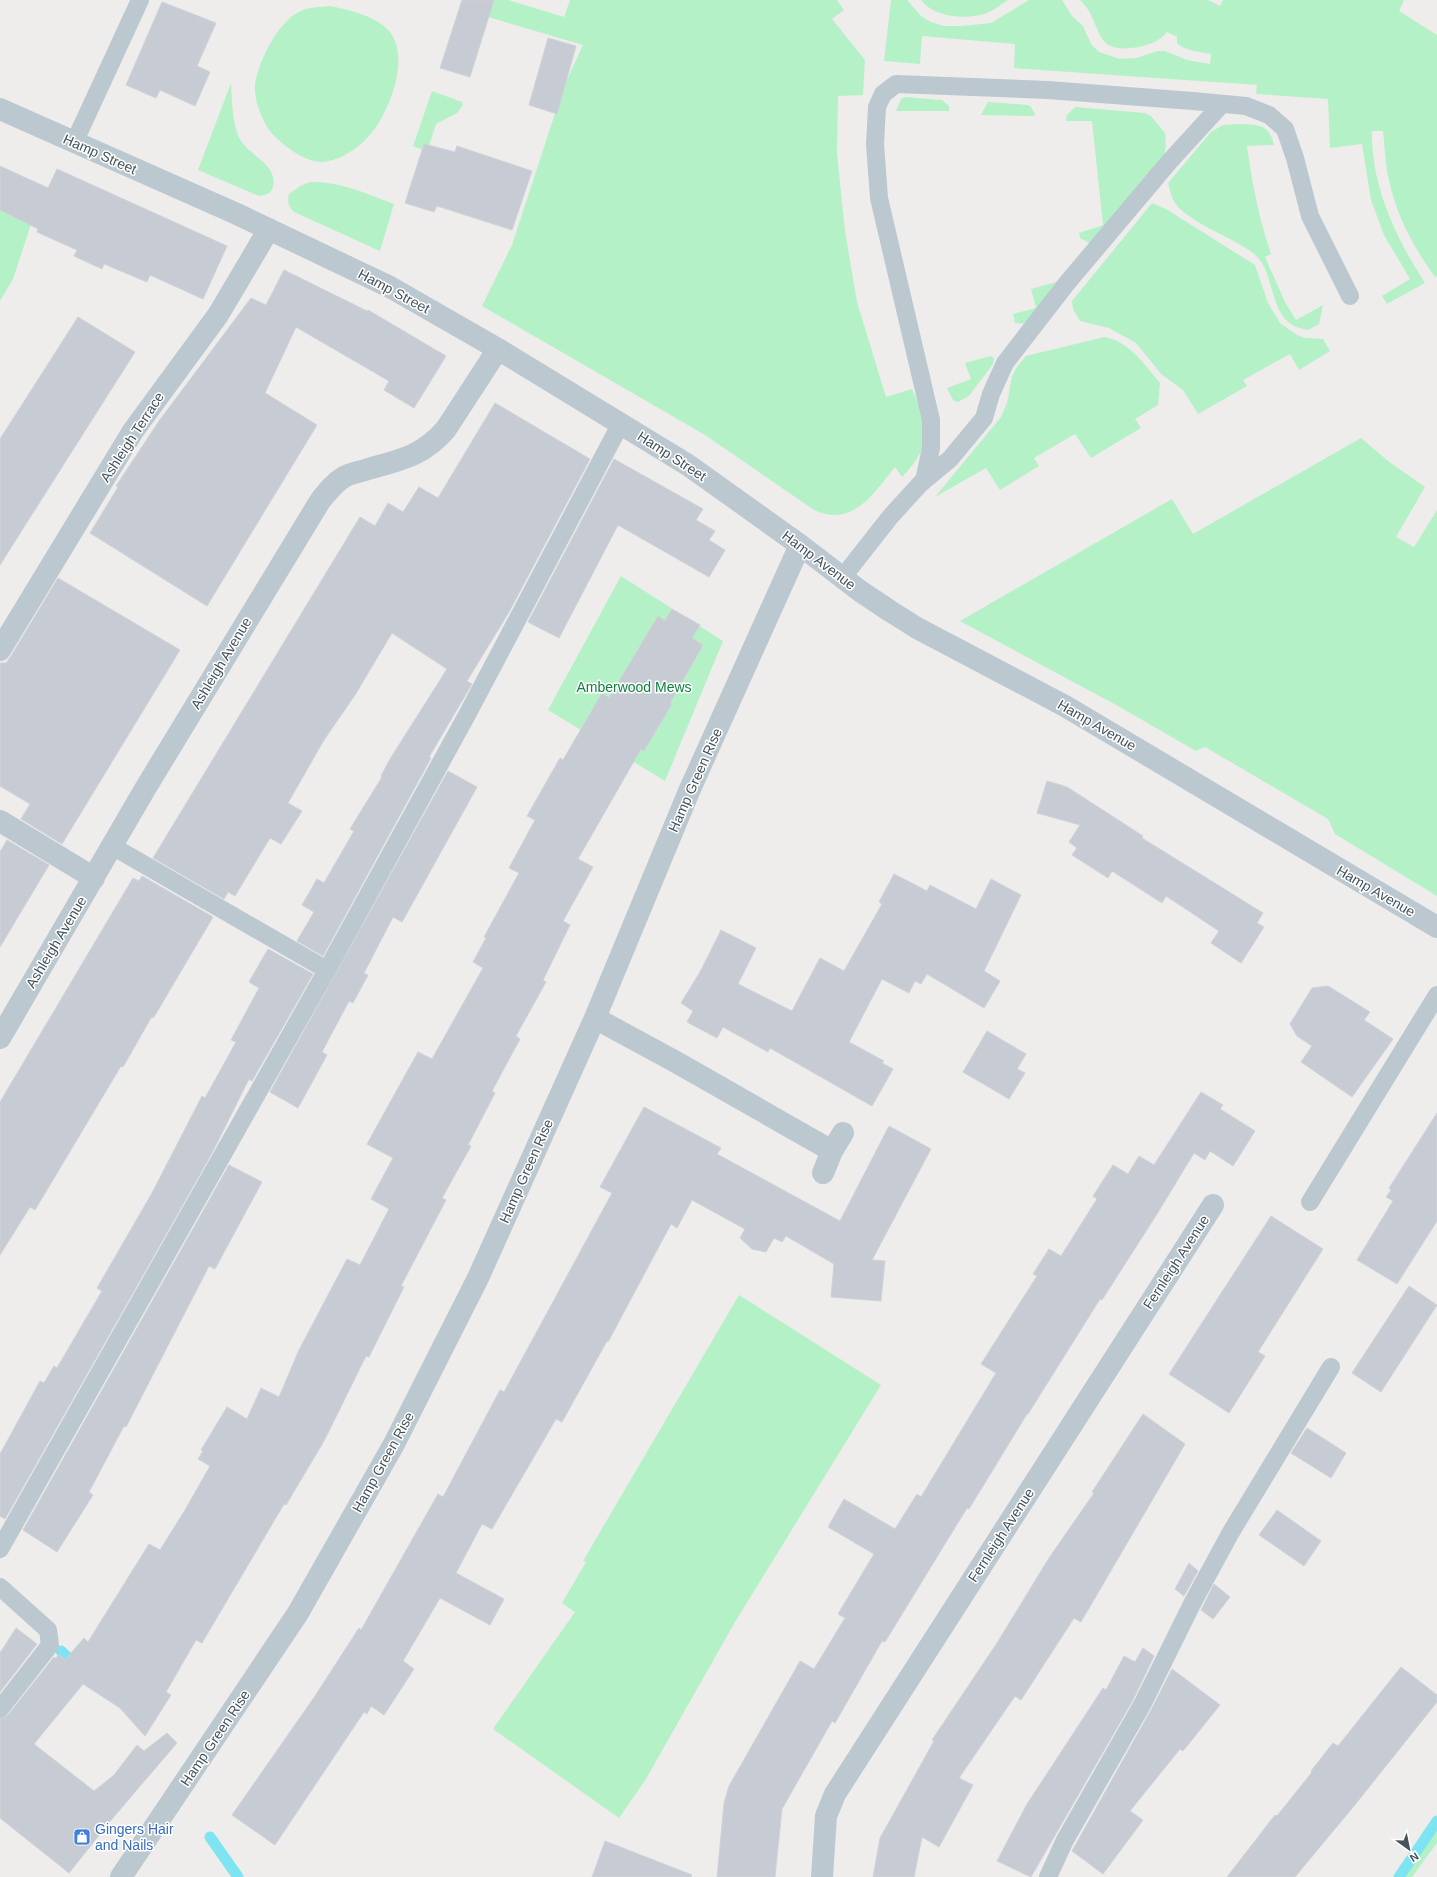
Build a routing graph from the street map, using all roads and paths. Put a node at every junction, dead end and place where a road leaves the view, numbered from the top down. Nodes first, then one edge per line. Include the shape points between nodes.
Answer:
1 (140, 0) edge
2 (1222, 104) junction
3 (0, 109) edge
4 (74, 143) junction
5 (269, 229) junction
6 (1350, 296) dead end
7 (498, 348) junction
8 (621, 423) junction
9 (924, 480) junction
10 (763, 518) joint
11 (800, 545) junction
12 (842, 577) junction
13 (0, 650) edge
14 (0, 821) edge
15 (112, 846) junction
16 (94, 878) junction
17 (1437, 926) edge
18 (328, 970) junction
19 (1437, 995) edge
20 (595, 1018) junction
21 (0, 1038) edge
22 (843, 1133) dead end
23 (832, 1151) junction
24 (823, 1173) dead end
25 (1310, 1202) dead end
26 (1213, 1205) dead end
27 (1331, 1367) dead end
28 (0, 1549) edge
29 (0, 1587) edge
30 (0, 1709) edge
31 (121, 1877) edge
32 (822, 1877) edge
33 (1048, 1877) edge

1 - 4 lane
2 - 6 lane via 1246,106 1269,115 1285,130 1310,216
2 - 9 lane via 1169,162 1063,289 1006,363 991,394 984,418 950,459
2 - 9 lane via 945,84 896,84 882,94 877,107 875,144 880,198 930,420 931,448
3 - 4 street, Hamp Street
4 - 5 street, Hamp Street
5 - 7 street, Hamp Street via 390,286
5 - 13 street, Ashleigh Terrace via 218,315 133,431
7 - 8 street, Hamp Street
7 - 15 street, Ashleigh Avenue via 446,429 425,450 346,476 334,484 320,501 235,638
8 - 10 street, Hamp Street via 688,465
8 - 18 lane via 468,713
9 - 12 lane via 890,517
10 - 11 street, Hamp Avenue
11 - 12 street, Hamp Avenue
11 - 20 street, Hamp Green Rise via 690,789
12 - 17 street, Hamp Avenue via 917,628 1065,706
14 - 16 street
15 - 16 street, Ashleigh Avenue
15 - 18 lane
16 - 21 street, Ashleigh Avenue
18 - 28 lane
19 - 25 lane
20 - 23 street
20 - 31 street, Hamp Green Rise via 478,1278 394,1444 298,1613
22 - 23 street
23 - 24 street
26 - 32 street, Fernleigh Avenue via 835,1794 826,1816
27 - 33 lane via 1231,1532 1142,1705 1065,1840
29 - 30 lane via 48,1630 50,1645

